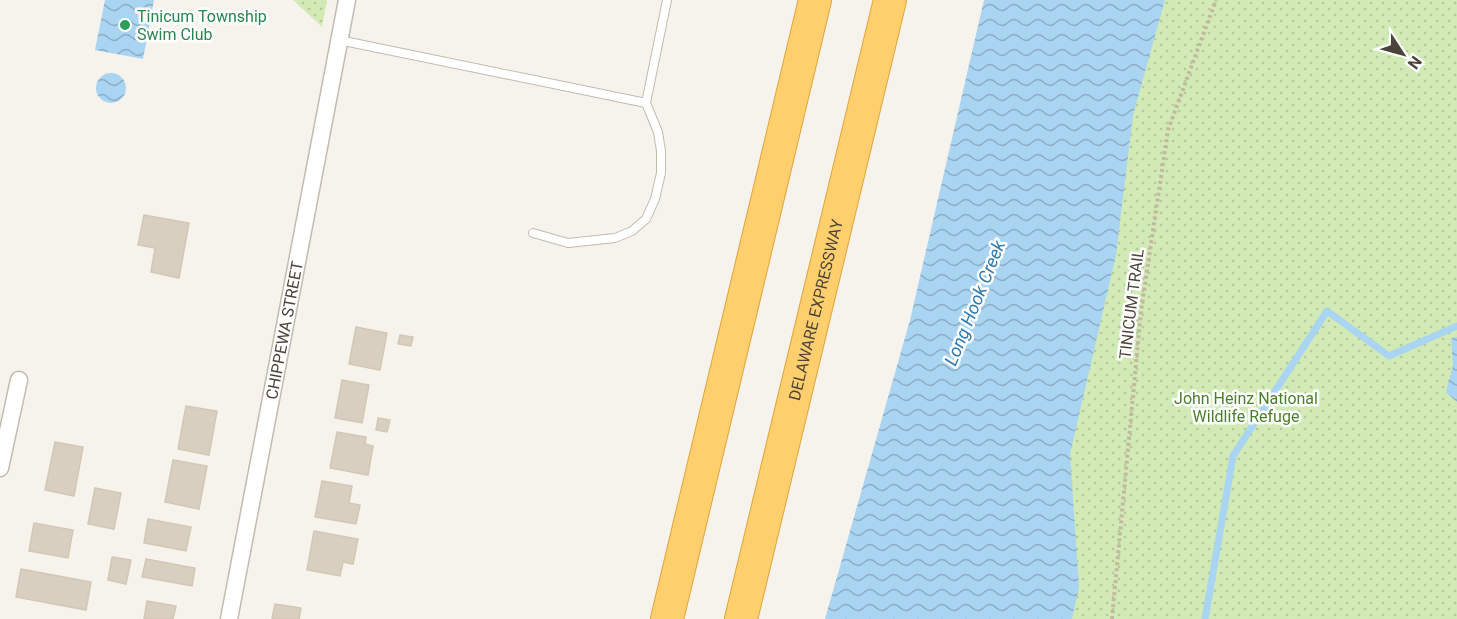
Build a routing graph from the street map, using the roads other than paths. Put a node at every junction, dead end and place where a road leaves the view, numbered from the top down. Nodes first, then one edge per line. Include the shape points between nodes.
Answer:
1 (347, 0) edge
2 (668, 0) edge
3 (815, 0) edge
4 (890, 0) edge
5 (339, 40) junction
6 (646, 103) junction
7 (533, 232) dead end
8 (19, 380) dead end
9 (0, 468) edge
10 (229, 619) edge
11 (667, 619) edge
12 (741, 619) edge

1 - 5 street, CHIPPEWA STREET
2 - 6 lane
3 - 11 highway
4 - 12 highway, DELAWARE EXPRESSWAY
5 - 6 lane
5 - 10 street, CHIPPEWA STREET
6 - 7 lane via 661,151 661,173 646,219 615,238 568,243
8 - 9 street

